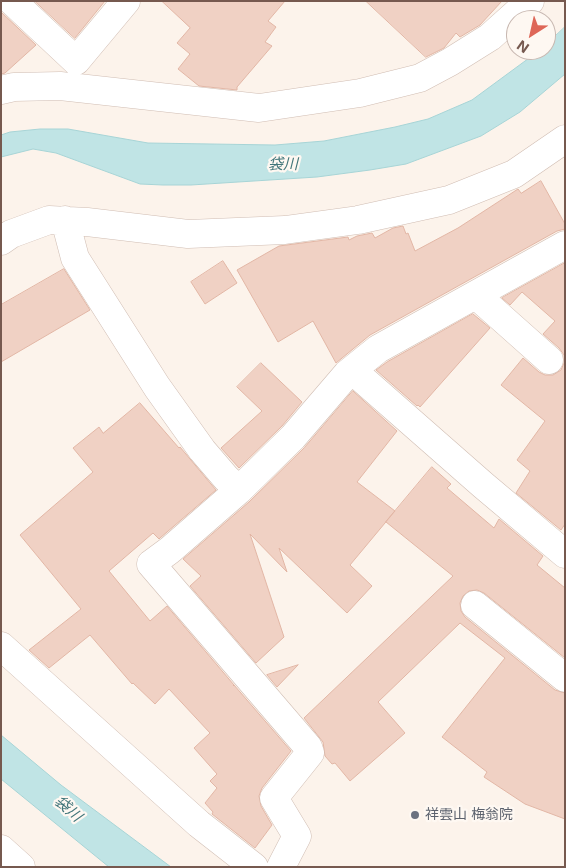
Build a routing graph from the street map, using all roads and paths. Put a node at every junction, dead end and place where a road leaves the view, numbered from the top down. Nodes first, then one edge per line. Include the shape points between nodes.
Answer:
1 (12, 1) edge
2 (126, 1) edge
3 (530, 1) edge
4 (76, 61) junction
5 (60, 86) junction
6 (1, 90) edge
7 (565, 139) edge
8 (65, 220) junction
9 (1, 241) edge
10 (565, 245) edge
11 (477, 296) junction
12 (549, 360) dead end
13 (352, 370) junction
14 (239, 490) junction
15 (565, 554) edge
16 (475, 605) dead end
17 (1, 646) edge
18 (565, 678) edge
19 (1, 849) edge
20 (21, 867) edge
21 (254, 867) edge
22 (281, 867) edge

1 - 4 street
2 - 4 street
3 - 5 street via 490,37 450,62 420,78 360,93 259,108
4 - 5 street
5 - 6 street
7 - 8 street via 514,174 449,200 358,220 285,230 188,234
8 - 9 street via 49,220
8 - 14 street via 75,258 157,387 202,450
10 - 11 street
11 - 12 street
11 - 13 street via 378,349
13 - 14 street via 293,437
13 - 15 street
14 - 22 street via 151,564 308,747 310,753 274,798 297,836
16 - 18 street
17 - 21 street via 199,824
19 - 20 street

